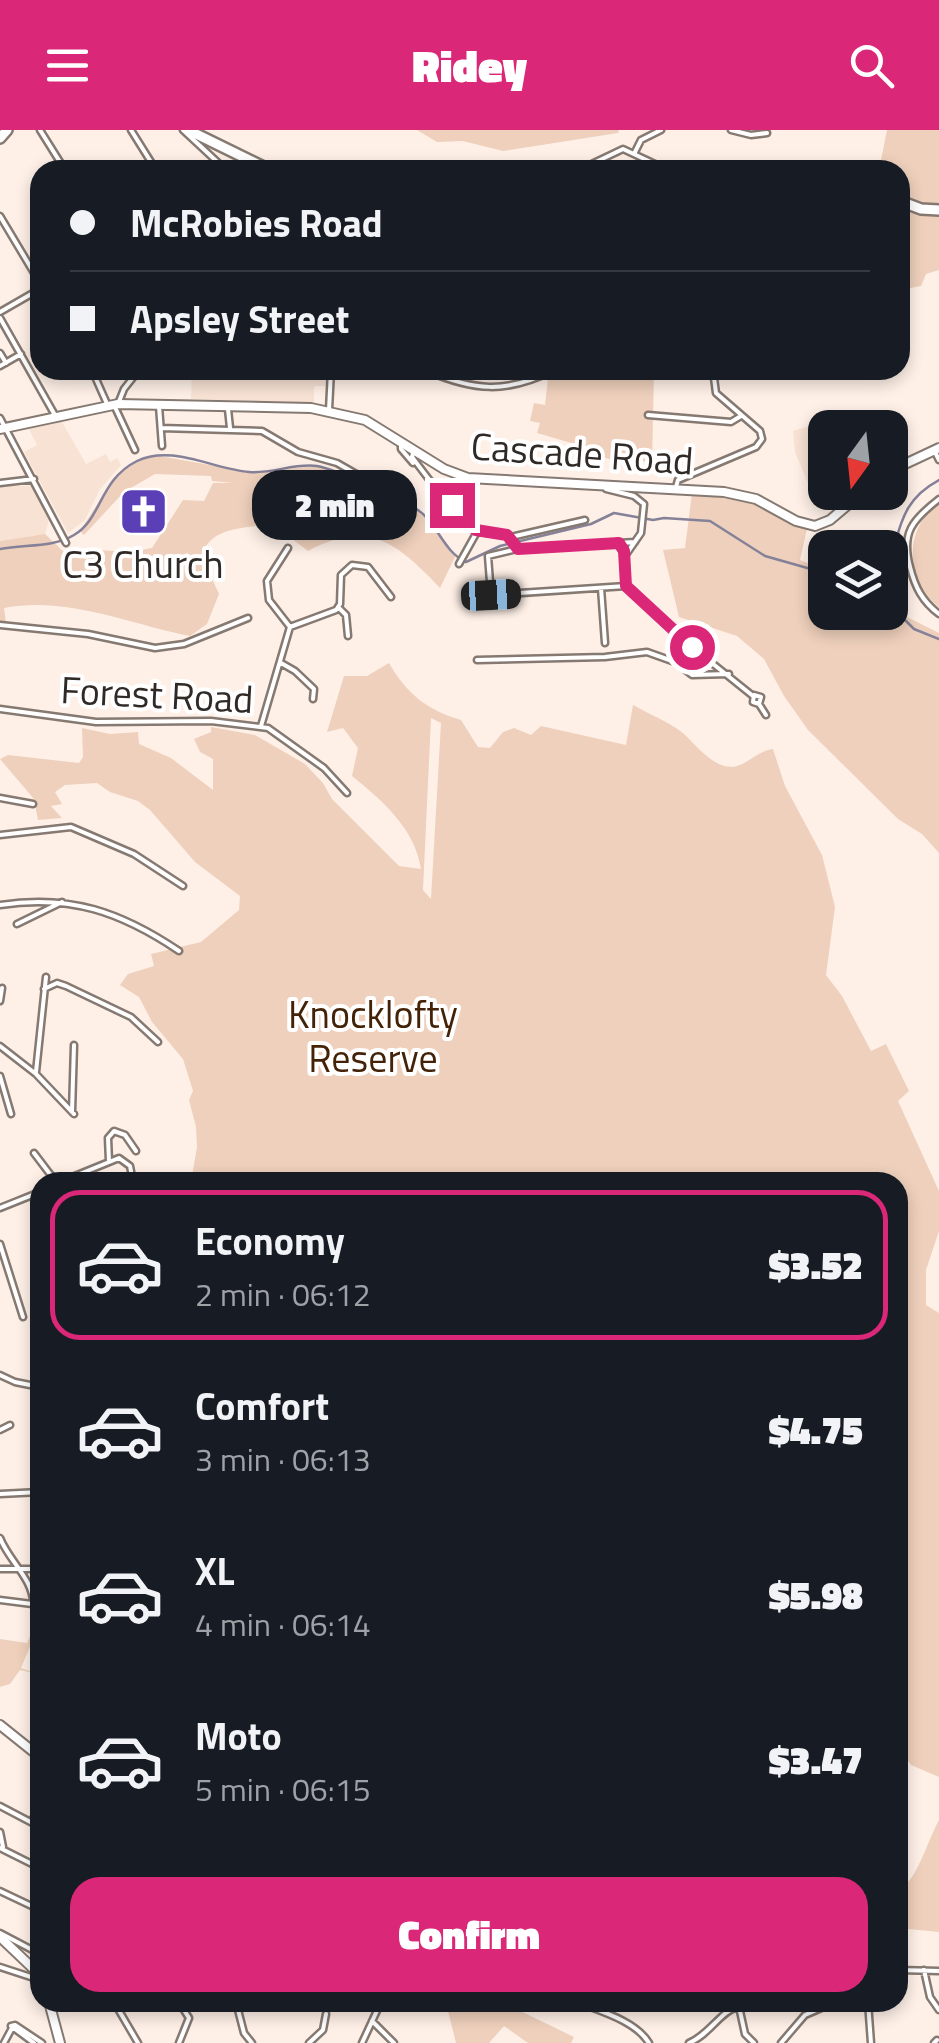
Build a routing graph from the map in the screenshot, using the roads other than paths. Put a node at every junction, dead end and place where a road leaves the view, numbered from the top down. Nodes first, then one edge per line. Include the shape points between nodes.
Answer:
1 (7, 130) edge
2 (40, 130) edge
3 (131, 130) edge
4 (186, 130) edge
5 (661, 130) edge
6 (732, 130) edge
7 (768, 133) dead end
8 (0, 138) edge
9 (635, 152) junction
10 (59, 160) edge
11 (150, 160) edge
12 (216, 160) edge
13 (249, 160) edge
14 (599, 160) edge
15 (650, 160) edge
16 (910, 205) edge
17 (939, 210) edge
18 (0, 216) edge
19 (30, 267) edge
20 (30, 292) edge
21 (0, 315) edge
22 (0, 353) edge
23 (20, 354) junction
24 (3, 365) edge
25 (30, 372) edge
26 (35, 380) edge
27 (98, 380) edge
28 (131, 380) edge
29 (330, 380) edge
30 (454, 380) edge
31 (533, 380) edge
32 (714, 380) edge
33 (113, 401) junction
34 (159, 404) junction
35 (228, 406) junction
36 (329, 410) junction
37 (648, 415) dead end
38 (741, 416) junction
39 (56, 417) junction
40 (0, 418) edge
41 (2, 428) edge
42 (161, 428) junction
43 (230, 428) junction
44 (401, 441) junction
45 (162, 446) dead end
46 (936, 449) edge
47 (135, 450) dead end
48 (414, 450) junction
49 (939, 460) edge
50 (908, 462) edge
51 (423, 473) junction
52 (34, 478) junction
53 (366, 478) dead end
54 (0, 483) edge
55 (598, 484) junction
56 (676, 488) junction
57 (939, 499) edge
58 (842, 510) edge
59 (584, 520) dead end
60 (478, 530) junction
61 (617, 542) junction
62 (636, 542) junction
63 (66, 543) dead end
64 (514, 543) junction
65 (288, 548) dead end
66 (461, 560) dead end
67 (624, 561) junction
68 (626, 586) junction
69 (602, 588) junction
70 (391, 597) dead end
71 (338, 607) junction
72 (939, 614) edge
73 (248, 618) dead end
74 (0, 625) edge
75 (290, 626) junction
76 (348, 636) dead end
77 (605, 642) dead end
78 (477, 660) dead end
79 (281, 663) junction
80 (729, 674) junction
81 (314, 700) dead end
82 (0, 708) edge
83 (766, 716) dead end
84 (261, 726) junction
85 (348, 793) dead end
86 (0, 798) edge
87 (33, 804) dead end
88 (0, 835) edge
89 (184, 886) dead end
90 (62, 902) junction
91 (0, 904) edge
92 (17, 924) dead end
93 (178, 951) dead end
94 (46, 978) dead end
95 (2, 988) edge
96 (44, 989) junction
97 (0, 1002) edge
98 (158, 1042) dead end
99 (0, 1046) edge
100 (74, 1046) dead end
101 (36, 1074) junction
102 (0, 1076) edge
103 (14, 1113) dead end
104 (136, 1150) dead end
105 (34, 1152) dead end
106 (109, 1162) junction
107 (50, 1172) edge
108 (84, 1172) edge
109 (132, 1172) edge
110 (30, 1196) edge
111 (0, 1208) edge
112 (0, 1244) edge
113 (23, 1317) dead end
114 (0, 1375) edge
115 (30, 1386) edge
116 (10, 1425) dead end
117 (0, 1430) edge
118 (30, 1492) edge
119 (0, 1494) edge
120 (0, 1538) edge
121 (0, 1569) edge
122 (30, 1569) edge
123 (16, 1570) junction
124 (30, 1588) edge
125 (0, 1600) edge
126 (30, 1604) edge
127 (0, 1725) edge
128 (30, 1748) edge
129 (0, 1807) edge
130 (30, 1822) edge
131 (0, 1832) edge
132 (2, 1849) edge
133 (30, 1863) edge
134 (0, 1891) edge
135 (30, 1905) edge
136 (0, 1935) edge
137 (30, 1949) edge
138 (0, 1966) edge
139 (30, 1966) edge
140 (908, 1970) edge
141 (924, 1970) junction
142 (939, 1971) edge
143 (30, 1974) edge
144 (939, 2010) edge
145 (52, 2012) edge
146 (120, 2012) edge
147 (187, 2012) edge
148 (239, 2012) edge
149 (376, 2012) edge
150 (600, 2012) edge
151 (726, 2012) edge
152 (740, 2012) edge
153 (812, 2012) edge
154 (869, 2012) edge
155 (326, 2014) dead end
156 (372, 2021) junction
157 (12, 2028) junction
158 (648, 2040) edge
159 (4, 2043) edge
160 (34, 2043) edge
161 (42, 2043) edge
162 (60, 2043) edge
163 (138, 2043) edge
164 (179, 2043) edge
165 (252, 2043) edge
166 (309, 2043) edge
167 (362, 2043) edge
168 (394, 2043) edge
169 (690, 2043) edge
170 (754, 2043) edge
171 (781, 2043) edge
172 (871, 2043) edge

1 - 8 main road
2 - 10 street
3 - 11 street
4 - 12 street
4 - 13 main road
5 - 9 street via 641,140
6 - 7 street
9 - 14 street via 619,150
9 - 15 street
16 - 17 main road
18 - 19 street
20 - 21 street
21 - 23 street
22 - 24 street
23 - 24 street
23 - 25 street
26 - 39 street
27 - 33 street
28 - 33 street
29 - 36 street
30 - 31 street via 500,388
32 - 38 street via 716,393
33 - 34 street, Cascade Road
33 - 39 street, Cascade Road
33 - 47 street
34 - 35 street, Cascade Road
34 - 42 street
35 - 36 street, Cascade Road
35 - 43 street
36 - 44 street, Cascade Road via 366,420
37 - 38 street via 731,422
38 - 56 street via 760,432 759,444 681,479
39 - 41 street, Cascade Road
40 - 41 street
41 - 52 street
42 - 43 street
42 - 45 street
43 - 53 street via 272,434 298,452
44 - 48 street, Cascade Road
44 - 51 street
46 - 49 street
46 - 50 street
48 - 51 street
48 - 55 street, Cascade Road via 468,478
51 - 60 street
52 - 54 street
52 - 63 street
55 - 56 street, Cascade Road
55 - 62 street via 644,504
56 - 58 street, Cascade Road via 750,497 814,526
57 - 72 street via 914,523 904,551 919,593
59 - 64 street
60 - 64 street
60 - 66 street
61 - 62 street
61 - 64 street
61 - 67 street
62 - 67 street
64 - 69 street via 489,555 491,595
65 - 75 street via 266,586
67 - 68 street
68 - 69 street
68 - 80 street
69 - 77 street
70 - 71 street via 368,566 352,564 341,575
71 - 75 street
71 - 76 street
73 - 74 street via 156,648
75 - 79 street
78 - 80 street via 648,652 692,675
79 - 81 street via 314,688
79 - 84 street
80 - 83 street via 760,696
82 - 84 street, Forest Road via 96,722
84 - 85 street, Forest Road via 324,768
86 - 87 street
88 - 89 street via 71,827 134,854
90 - 91 street
90 - 92 street
90 - 93 street via 113,913
94 - 96 street
95 - 97 street
96 - 98 street via 62,984 131,1017
96 - 101 street
99 - 101 street
100 - 101 street via 73,1113
102 - 103 street
104 - 106 street via 114,1131
105 - 107 street
106 - 108 street
106 - 109 street via 125,1160
110 - 111 street
112 - 113 street
114 - 115 street
116 - 117 street
118 - 119 street
120 - 123 street
121 - 123 street
122 - 123 street
123 - 124 street
125 - 126 street
127 - 128 street
129 - 130 street
131 - 132 street
132 - 133 street
134 - 135 street
136 - 137 street
136 - 139 street
138 - 143 street
140 - 141 street
141 - 142 street
141 - 144 street
145 - 162 street
146 - 163 street
147 - 164 street
148 - 165 street
149 - 156 street
150 - 158 street
151 - 169 street
152 - 170 street
153 - 171 street
154 - 172 street
155 - 166 street via 321,2033
156 - 167 street
156 - 168 street
157 - 159 street
157 - 160 street
157 - 161 street

